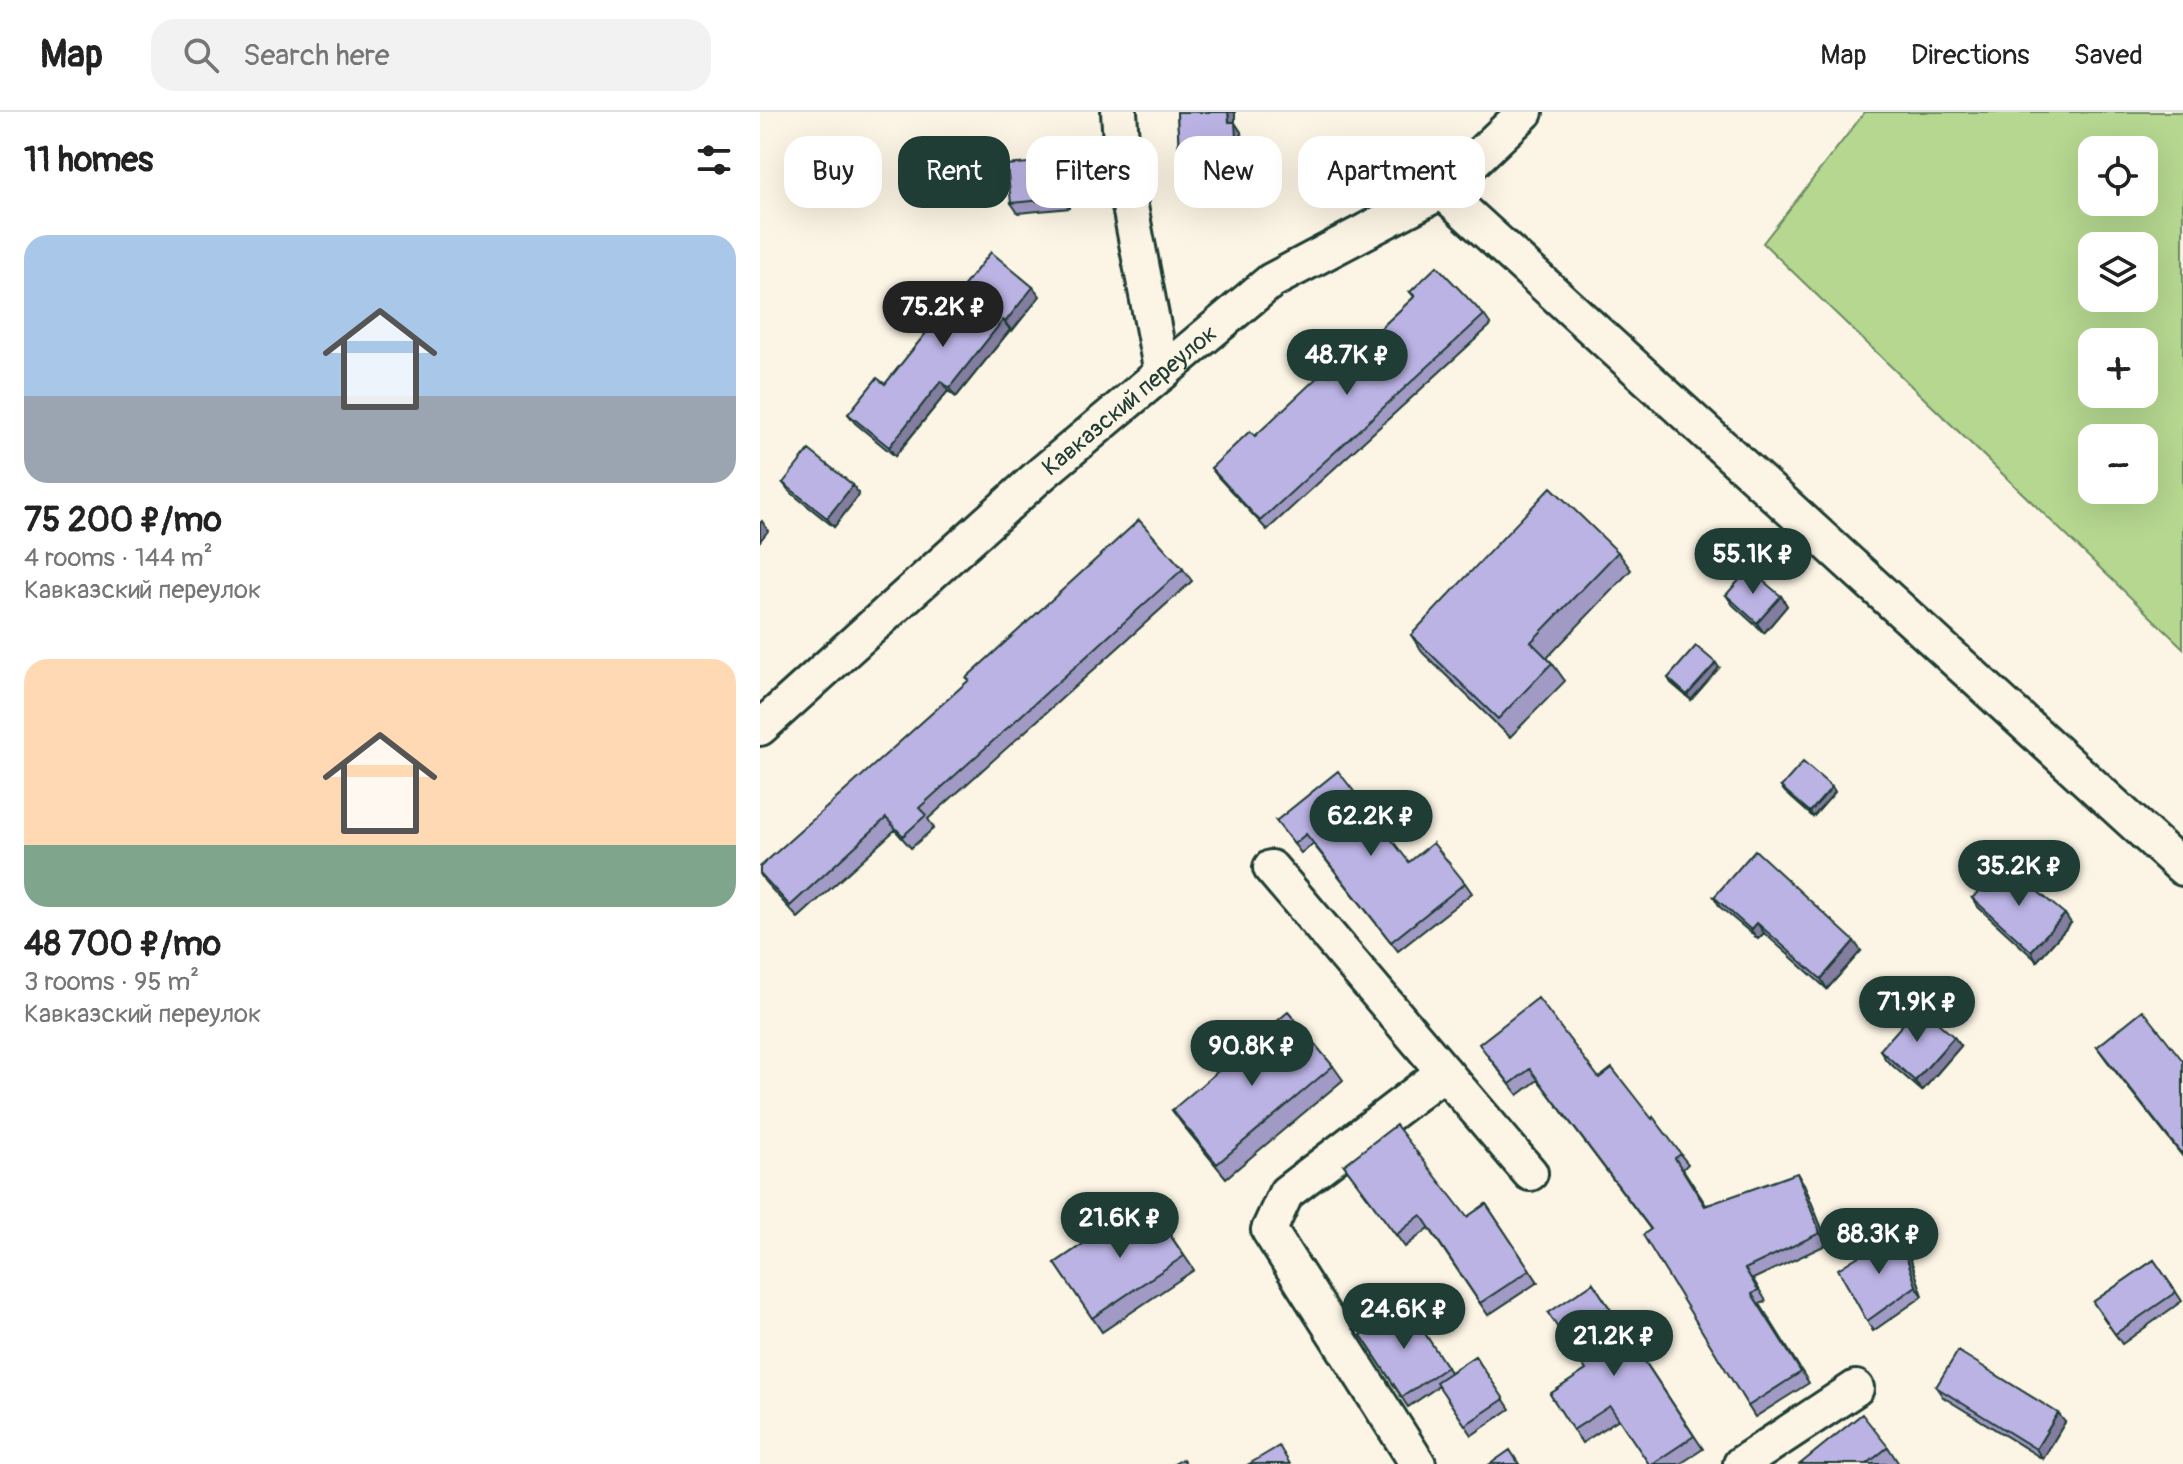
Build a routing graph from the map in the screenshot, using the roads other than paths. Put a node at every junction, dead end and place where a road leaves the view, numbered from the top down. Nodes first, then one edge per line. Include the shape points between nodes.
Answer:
1 (1119, 112) edge
2 (1525, 112) edge
3 (1485, 150) edge
4 (1410, 208) edge
5 (1461, 208) edge
6 (1162, 373) junction
7 (760, 728) edge
8 (1271, 868) dead end
9 (2183, 868) edge
10 (1444, 1072) junction
11 (1530, 1173) dead end
12 (1856, 1388) dead end
13 (1418, 1464) edge
14 (1741, 1464) edge

1 - 6 street via 1123,170
2 - 3 street, Кавказский переулок
4 - 6 street, Кавказский переулок via 1271,281
5 - 9 street
6 - 7 street, Кавказский переулок via 1039,476
8 - 10 street
10 - 11 street
10 - 13 street via 1286,1193 1269,1230
12 - 14 street

